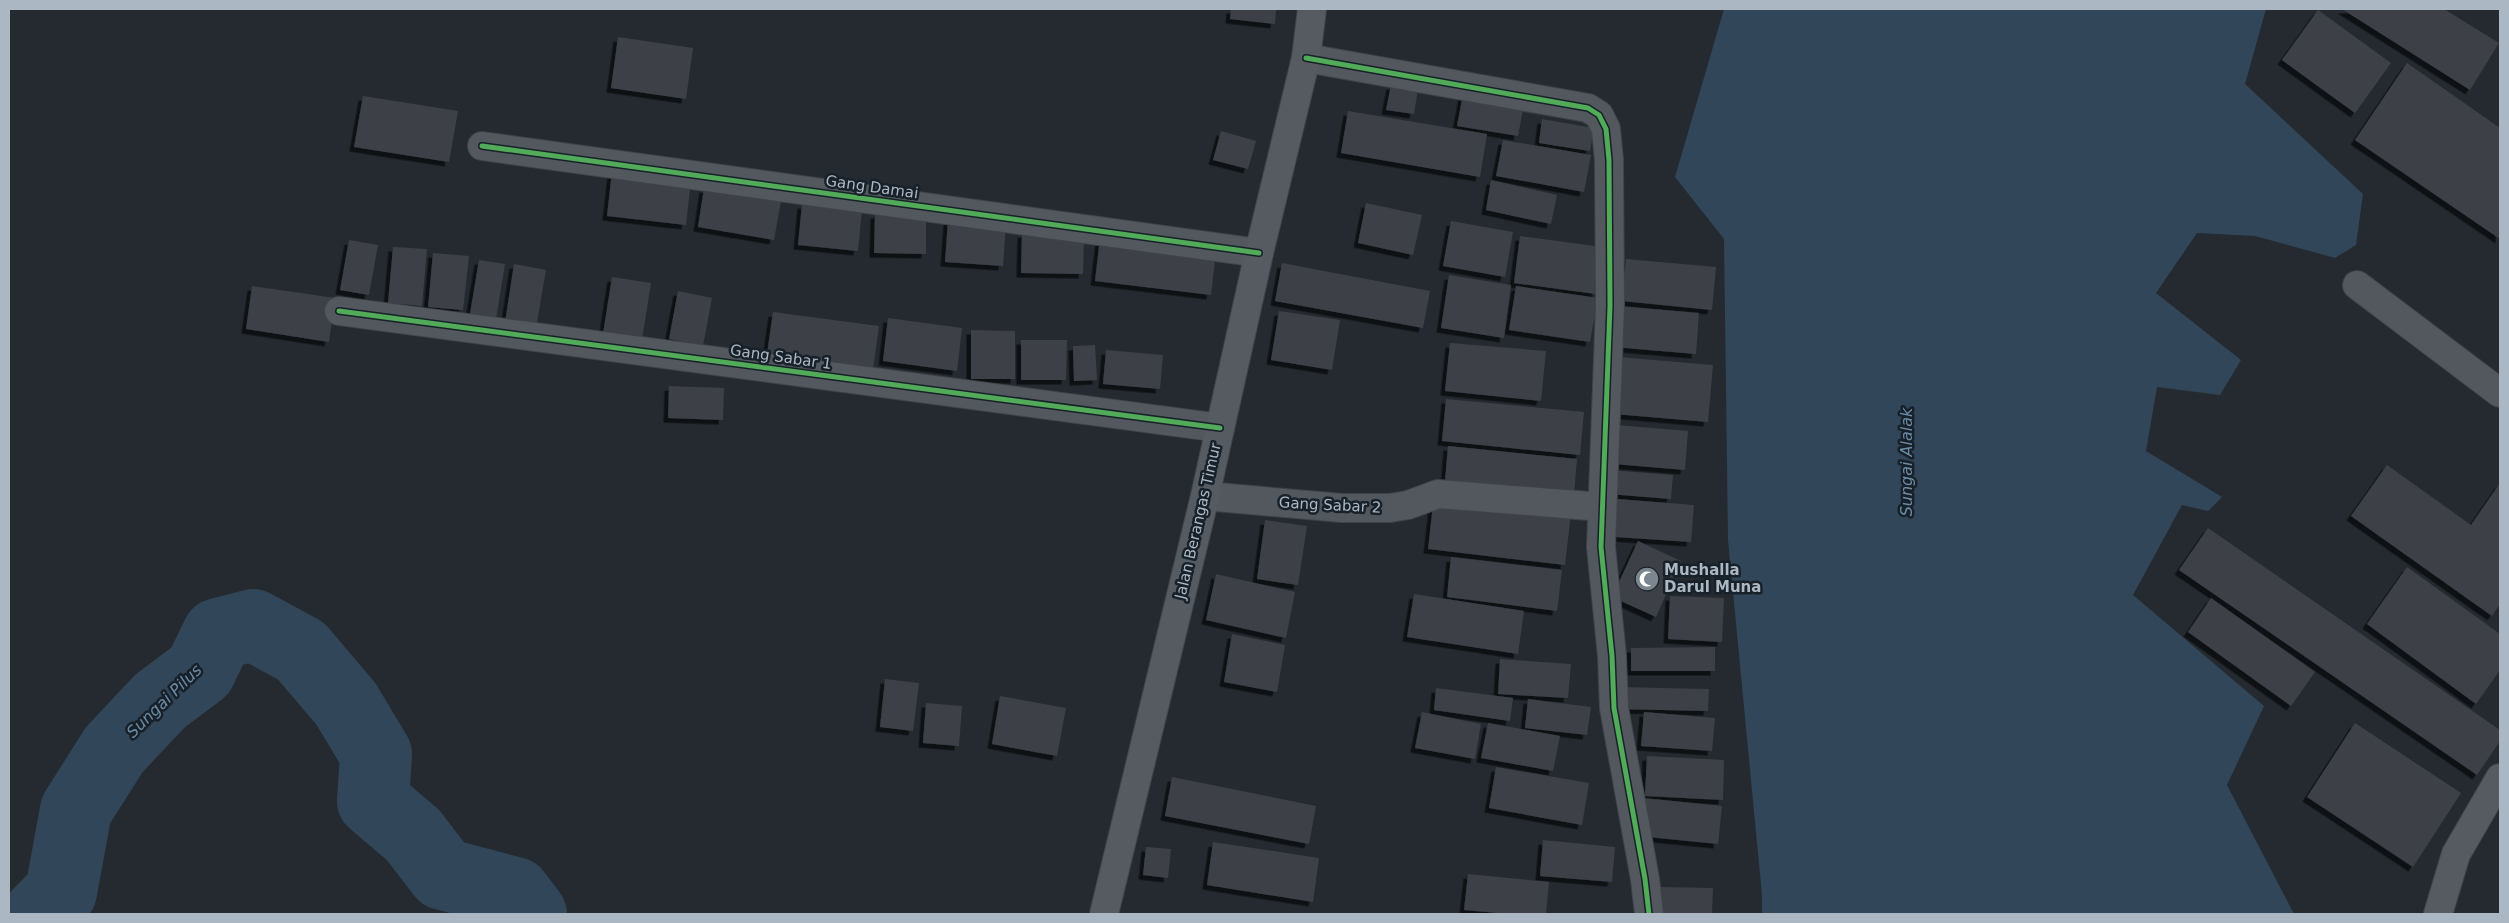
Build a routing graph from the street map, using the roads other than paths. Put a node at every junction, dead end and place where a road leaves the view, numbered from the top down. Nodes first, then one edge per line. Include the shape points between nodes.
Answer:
1 (1312, 9) edge
2 (1306, 58) junction
3 (482, 146) dead end
4 (1259, 253) junction
5 (2358, 285) dead end
6 (339, 310) dead end
7 (2500, 393) edge
8 (1220, 428) junction
9 (1205, 496) junction
10 (1602, 507) junction
11 (2500, 778) edge
12 (1104, 914) edge
13 (1649, 914) edge
14 (2438, 914) edge

1 - 2 main road, Jalan Berangas Timur
2 - 4 main road, Jalan Berangas Timur
2 - 10 street via 1588,108 1599,115 1606,128 1609,179 1610,306
3 - 4 street, Gang Damai
4 - 8 main road, Jalan Berangas Timur
5 - 7 street
6 - 8 street, Gang Sabar 1
8 - 9 main road, Jalan Berangas Timur
9 - 10 street, Gang Sabar 2 via 1342,508 1390,508 1438,494
9 - 12 main road, Jalan Berangas Timur
10 - 13 street via 1601,547 1614,708
11 - 14 main road via 2456,854

